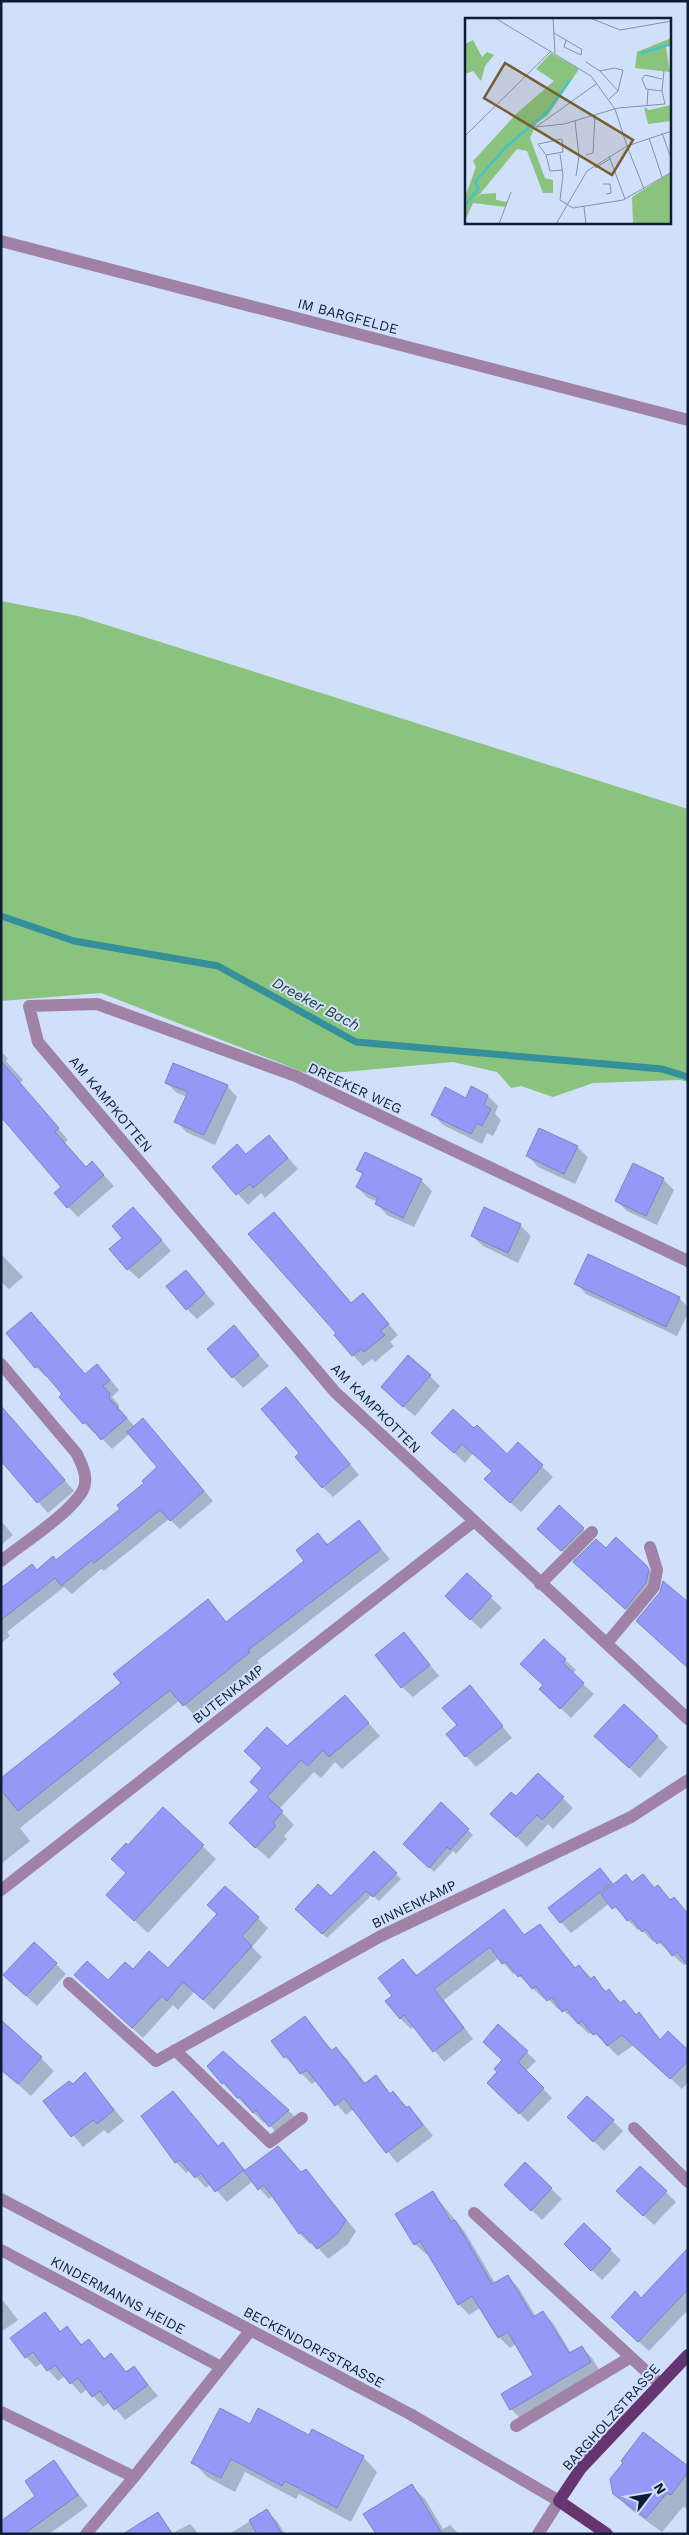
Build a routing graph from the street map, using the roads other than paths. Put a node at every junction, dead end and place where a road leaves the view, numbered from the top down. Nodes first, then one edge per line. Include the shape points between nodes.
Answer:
1 (1, 241) edge
2 (688, 420) edge
3 (38, 1042) joint
4 (688, 1261) edge
5 (1, 1364) edge
6 (473, 1522) junction
7 (592, 1532) dead end
8 (650, 1547) dead end
9 (1, 1561) edge
10 (540, 1584) junction
11 (607, 1643) junction
12 (688, 1719) edge
13 (688, 1780) edge
14 (1, 1890) edge
15 (69, 1983) dead end
16 (175, 2050) junction
17 (302, 2118) dead end
18 (634, 2128) dead end
19 (688, 2182) edge
20 (1, 2200) edge
21 (474, 2213) dead end
22 (1, 2250) edge
23 (250, 2331) junction
24 (688, 2355) edge
25 (631, 2357) junction
26 (221, 2367) junction
27 (660, 2384) junction
28 (1, 2412) edge
29 (516, 2426) dead end
30 (134, 2477) junction
31 (559, 2501) junction
32 (86, 2534) edge
33 (538, 2534) edge
34 (607, 2534) edge

1 - 2 street, IM BARGFELDE
3 - 4 street, DREEKER WEG via 29,1006 97,1004 296,1076
3 - 6 street, AM KAMPKOTTEN via 335,1392
5 - 9 street via 77,1454 85,1471 84,1490 69,1508
6 - 10 street, AM KAMPKOTTEN
6 - 14 street, BUTENKAMP
7 - 10 street
8 - 11 street via 657,1570 654,1587
10 - 11 street, AM KAMPKOTTEN
11 - 12 street, AM KAMPKOTTEN
13 - 16 street, BINNENKAMP via 631,1817 381,1936
15 - 16 street, BINNENKAMP via 156,2061
16 - 17 street via 270,2142
18 - 19 street
20 - 23 street, BECKENDORFSTRASSE
21 - 25 street
22 - 26 street, KINDERMANNS HEIDE
23 - 26 street
23 - 31 street, BECKENDORFSTRASSE via 410,2414
24 - 27 main road, BARGHOLZSTRASSE
25 - 27 street
25 - 29 street
26 - 30 street
27 - 31 main road, BARGHOLZSTRASSE via 582,2468
28 - 30 street
30 - 32 street
31 - 33 street
31 - 34 main road, BECKENDORFSTRASSE

